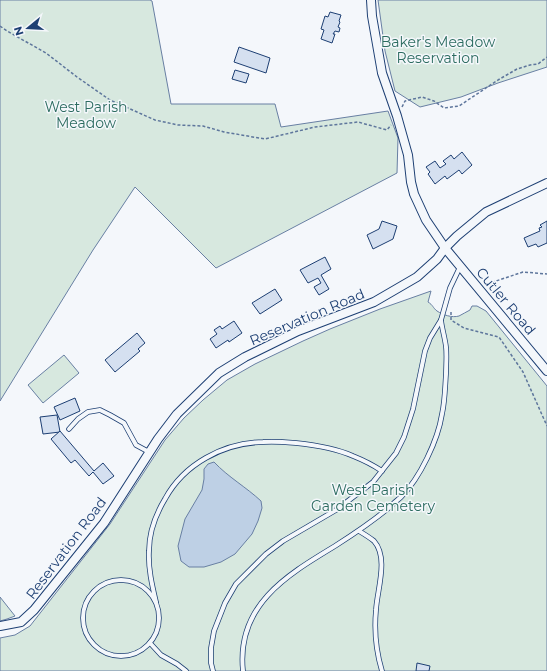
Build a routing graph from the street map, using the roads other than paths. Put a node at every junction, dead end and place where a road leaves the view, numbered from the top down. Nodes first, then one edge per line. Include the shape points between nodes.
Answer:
1 (371, 0) edge
2 (547, 182) edge
3 (445, 248) junction
4 (460, 266) junction
5 (440, 320) junction
6 (547, 371) edge
7 (69, 429) dead end
8 (149, 452) junction
9 (382, 471) junction
10 (358, 531) junction
11 (156, 602) junction
12 (0, 626) edge
13 (150, 643) junction
14 (186, 671) edge
15 (213, 671) edge
16 (243, 671) edge
17 (382, 671) edge

1 - 3 street via 382,73 408,155 414,194 426,220
2 - 3 street, Reservation Road via 486,212
3 - 4 street, Cutler Road
3 - 8 street, Reservation Road via 417,277 374,302 298,331 219,373 177,414
4 - 5 lane
4 - 6 street, Cutler Road
5 - 9 lane via 425,351 413,409 404,437 396,454
5 - 10 lane via 446,347 445,391 442,415 434,443 401,497
7 - 8 lane via 88,412 100,410 124,423 136,445
8 - 12 street, Reservation Road via 104,522 34,610 21,622
9 - 11 lane via 352,455 309,444 286,442 240,445 204,458 170,489 158,510 152,528 148,550
9 - 15 lane via 373,482 336,510 266,554 236,584 225,602 214,631 211,648
10 - 16 lane via 298,569 264,600 246,631
10 - 17 lane via 375,542 382,562 375,635
11 - 13 lane via 158,626
11 - 13 lane via 149,591 139,584 115,579 93,590 82,612 86,636 104,653 129,656
13 - 14 lane via 161,655

